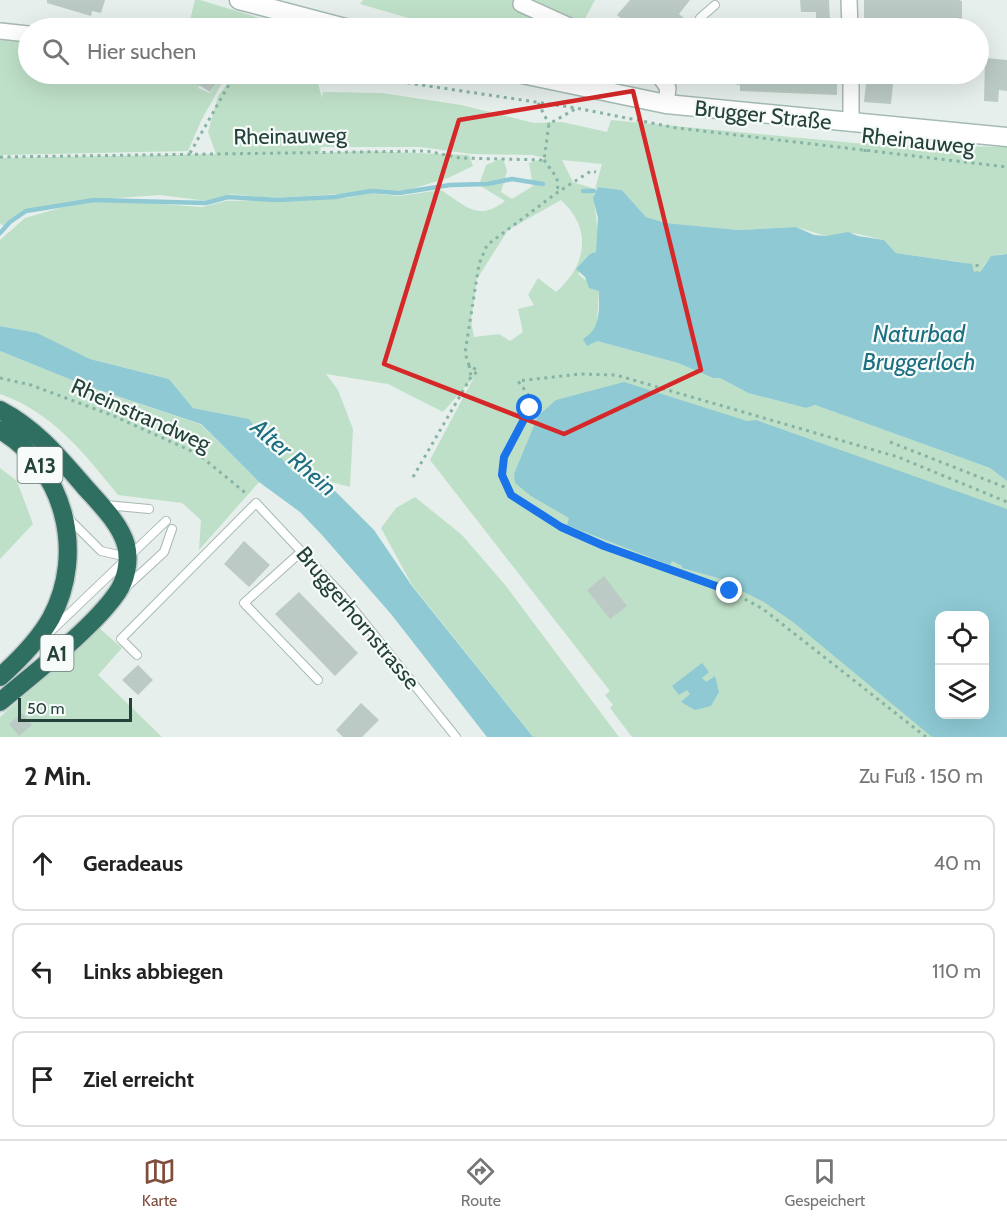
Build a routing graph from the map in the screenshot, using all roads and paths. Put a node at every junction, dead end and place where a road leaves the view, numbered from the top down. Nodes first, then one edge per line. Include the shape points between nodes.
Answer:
1 (239, 0) edge
2 (849, 0) edge
3 (521, 4) dead end
4 (715, 5) dead end
5 (307, 18) edge
6 (552, 18) edge
7 (700, 18) edge
8 (850, 18) edge
9 (0, 31) edge
10 (18, 33) edge
11 (229, 84) edge
12 (414, 84) edge
13 (570, 84) edge
14 (665, 84) edge
15 (851, 84) edge
16 (538, 103) junction
17 (666, 104) junction
18 (576, 108) junction
19 (851, 123) junction
20 (549, 124) junction
21 (1007, 137) edge
22 (190, 153) junction
23 (0, 158) edge
24 (544, 160) junction
25 (1007, 167) edge
26 (596, 172) dead end
27 (558, 192) junction
28 (977, 264) dead end
29 (977, 272) dead end
30 (469, 365) junction
31 (471, 377) junction
32 (0, 378) edge
33 (0, 410) edge
34 (0, 430) edge
35 (890, 442) dead end
36 (412, 477) dead end
37 (1007, 488) edge
38 (1007, 502) edge
39 (256, 503) junction
40 (99, 504) junction
41 (149, 509) dead end
42 (63, 513) junction
43 (166, 521) dead end
44 (172, 530) dead end
45 (302, 551) junction
46 (127, 557) junction
47 (111, 601) junction
48 (137, 655) dead end
49 (18, 660) junction
50 (0, 677) edge
51 (318, 680) dead end
52 (0, 702) edge
53 (456, 737) edge
54 (926, 737) edge

1 - 5 main road
2 - 8 street
3 - 6 street
4 - 7 lane
9 - 10 street
11 - 22 path
12 - 16 path, Rheinauweg
13 - 17 main road, Brugger Straße
14 - 17 street
15 - 19 street
16 - 18 path, Rheinauweg
16 - 20 path
17 - 19 main road, Brugger Straße
18 - 20 path
18 - 25 path, Rheinauweg via 677,128
19 - 21 main road, Brugger Straße
20 - 24 path
22 - 23 path, Rheinauweg
22 - 24 path, Rheinauweg via 427,151 460,158
24 - 27 path via 557,178
26 - 27 path via 591,171
27 - 30 path via 487,245 479,264 465,353
28 - 29 path
30 - 31 path
30 - 31 path via 478,371
31 - 36 path
32 - 39 path, Rheinstrandweg via 31,385 114,416 198,454
33 - 40 highway, A1 via 27,426 46,444
34 - 42 highway, A13 via 34,459
35 - 37 path
38 - 54 path via 898,456 616,375 580,374 518,381 530,397 530,408 504,457 502,475 511,495 561,527 663,569 730,591 763,609
39 - 45 lane, Bruggerhornstrasse
39 - 48 lane via 121,639
40 - 41 lane
40 - 46 highway, A1 via 121,532
42 - 46 lane via 101,551
42 - 49 highway, A13 via 69,551 63,589 46,627
43 - 46 lane
44 - 47 lane via 164,552
45 - 51 lane via 244,603
45 - 53 lane, Bruggerhornstrasse
46 - 47 highway, A1 via 122,585
46 - 49 lane
47 - 52 highway, A1
49 - 50 highway, A13

